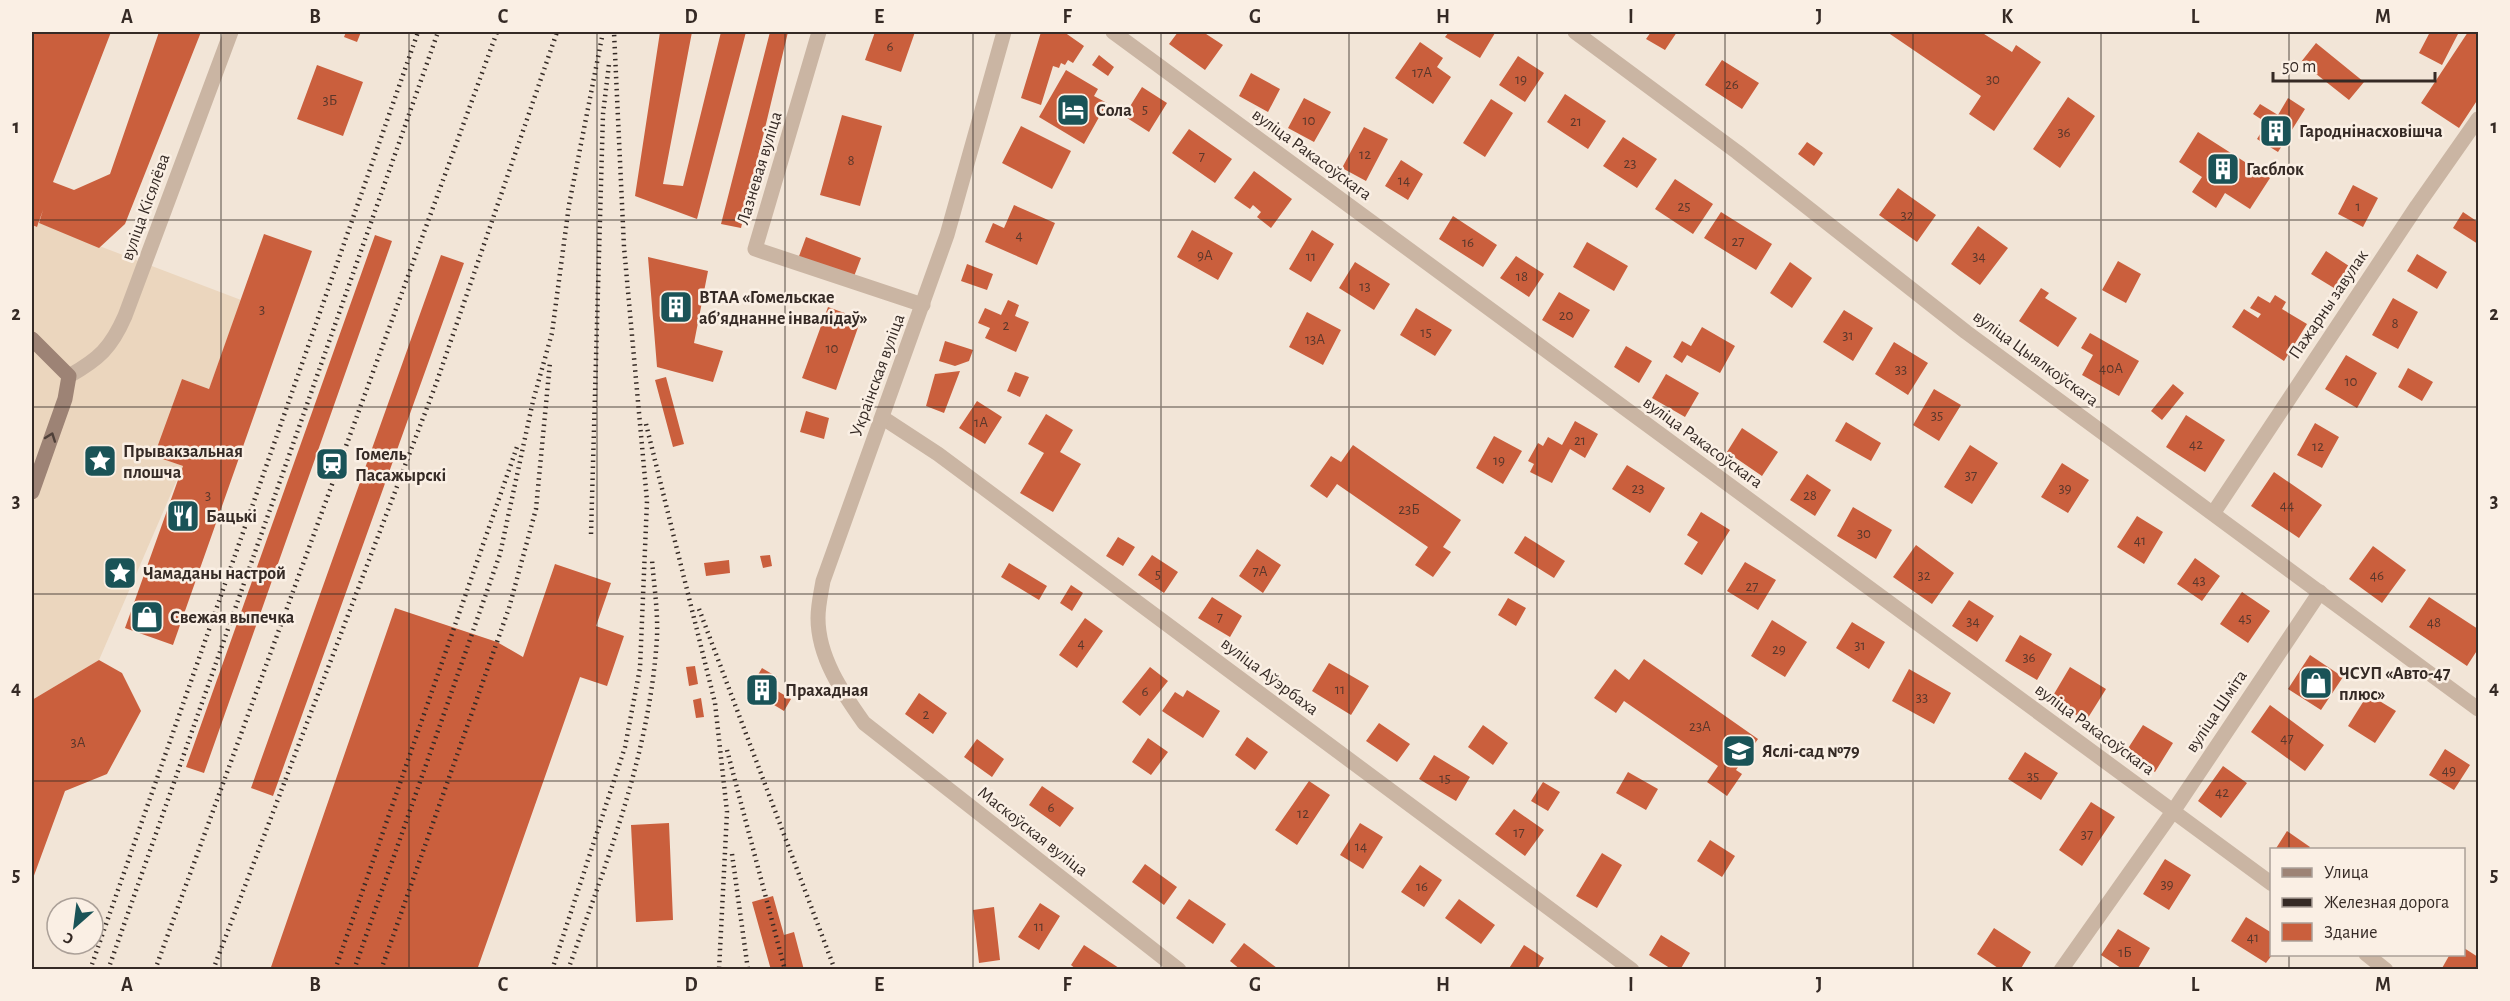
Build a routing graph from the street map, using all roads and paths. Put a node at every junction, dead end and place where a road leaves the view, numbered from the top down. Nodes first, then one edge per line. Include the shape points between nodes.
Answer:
1 (231, 32) edge
2 (819, 32) edge
3 (1004, 32) edge
4 (1113, 32) edge
5 (1575, 32) edge
6 (2478, 119) edge
7 (922, 305) junction
8 (32, 339) edge
9 (69, 376) junction
10 (883, 418) junction
11 (32, 492) edge
12 (2214, 512) junction
13 (2320, 592) junction
14 (2478, 709) edge
15 (864, 723) joint
16 (2174, 810) junction
17 (2270, 883) edge
18 (2369, 956) edge
19 (1179, 969) edge
20 (1632, 969) edge
21 (2061, 969) edge
22 (2386, 969) edge

1 - 9 street, вуліца Кісялёва via 117,334 93,362
2 - 7 street, Лазневая вуліца via 755,249
3 - 7 street, Украінская вуліца via 947,235
4 - 16 street, вуліца Ракасоўскага
5 - 12 street, вуліца Цыялкоўскага via 1737,152 1966,332
6 - 12 street, Пажарны завулак
7 - 10 street, Украінская вуліца
8 - 9 main road
11 -> 9 main road via 65,399
10 - 15 street, Украінская вуліца via 823,580 818,619 836,685
10 - 20 street, вуліца Аўэрбаха via 947,461
12 - 13 street, вуліца Цыялкоўскага
13 - 14 street, вуліца Цыялкоўскага
13 - 16 street, вуліца Шміта
15 - 19 street, Маскоўская вуліца
16 - 17 street, вуліца Ракасоўскага
16 - 21 street, вуліца Шміта
18 - 22 street

